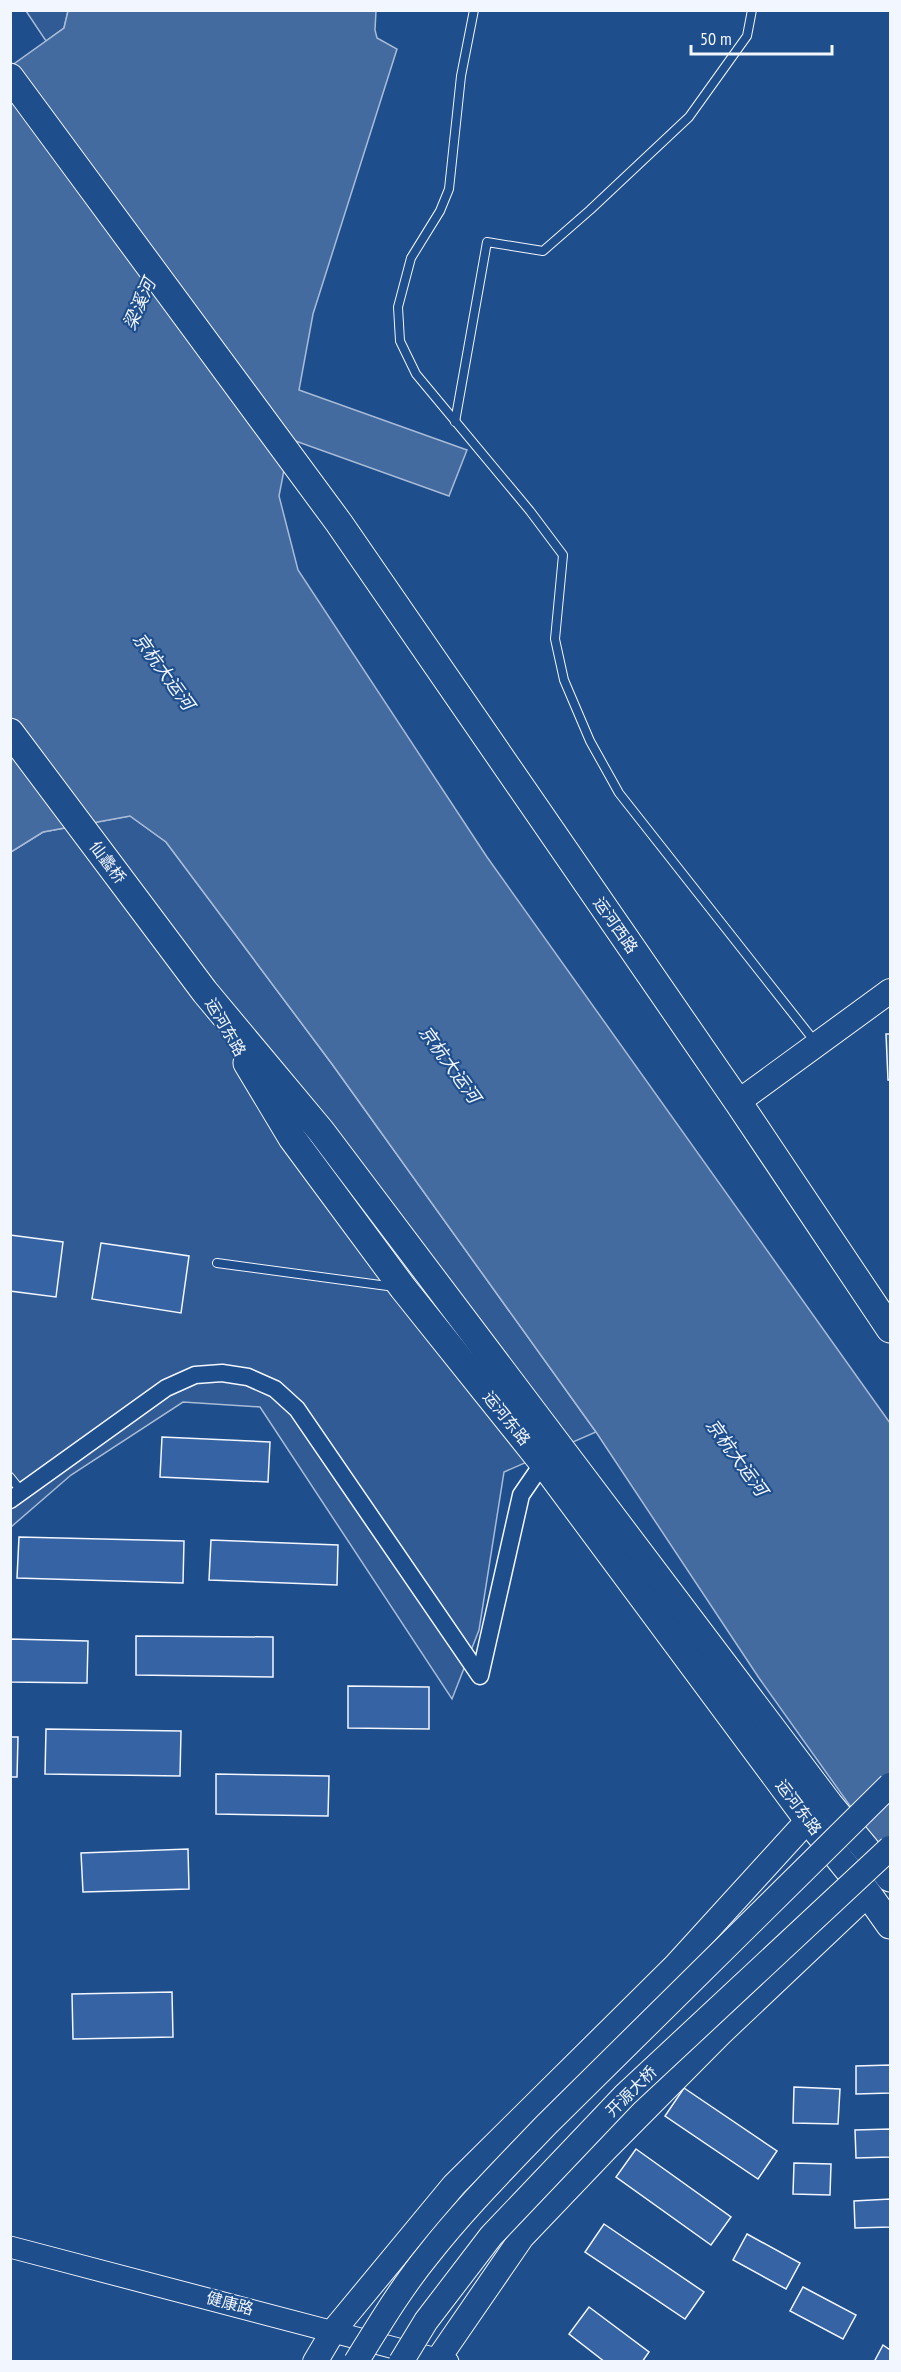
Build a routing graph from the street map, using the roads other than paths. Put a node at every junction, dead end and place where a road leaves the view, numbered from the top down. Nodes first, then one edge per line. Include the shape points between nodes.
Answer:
1 (474, 10) edge
2 (752, 10) edge
3 (10, 77) edge
4 (455, 422) junction
5 (10, 732) edge
6 (891, 991) edge
7 (205, 992) junction
8 (817, 1044) junction
9 (738, 1102) junction
10 (217, 1263) dead end
11 (403, 1288) junction
12 (891, 1329) edge
13 (543, 1463) junction
14 (10, 1477) edge
15 (16, 1496) edge
16 (891, 1785) edge
17 (808, 1820) junction
18 (891, 1848) edge
19 (891, 1878) edge
20 (868, 1894) junction
21 (891, 1925) edge
22 (10, 2247) edge
23 (334, 2331) junction
24 (315, 2361) edge
25 (356, 2361) edge
26 (401, 2361) edge
27 (441, 2361) edge

1 - 4 lane via 461,76 449,189 411,258 398,307 400,341 416,374
2 - 4 lane via 747,36 688,117 590,210 543,251 487,242
3 - 9 main road, 运河西路 via 339,523
4 - 8 lane via 563,555 555,639 564,680 590,741 619,793
5 - 7 main road, 仙蠡桥
6 - 8 main road
7 - 11 main road, 运河东路 via 292,1138
7 - 19 main road, 运河东路 via 321,1131 822,1794
8 - 9 main road
9 - 12 main road, 运河西路
10 - 11 lane
11 - 13 main road, 运河东路
13 - 15 street via 521,1495 480,1676 297,1408 275,1389 248,1377 222,1373 195,1375 166,1388
13 - 17 main road, 运河东路
14 - 15 lane
16 - 25 main road, bridge via 496,2178 428,2254
17 - 20 main road, 运河东路
17 - 23 main road via 675,1965 454,2185
18 - 26 main road, 开源大桥, bridge via 625,2095 491,2236 426,2321
20 - 21 main road, 运河东路
20 - 27 main road via 720,2034 522,2237
22 - 23 street, 健康路
23 - 24 main road
23 - 27 street, 健康路

